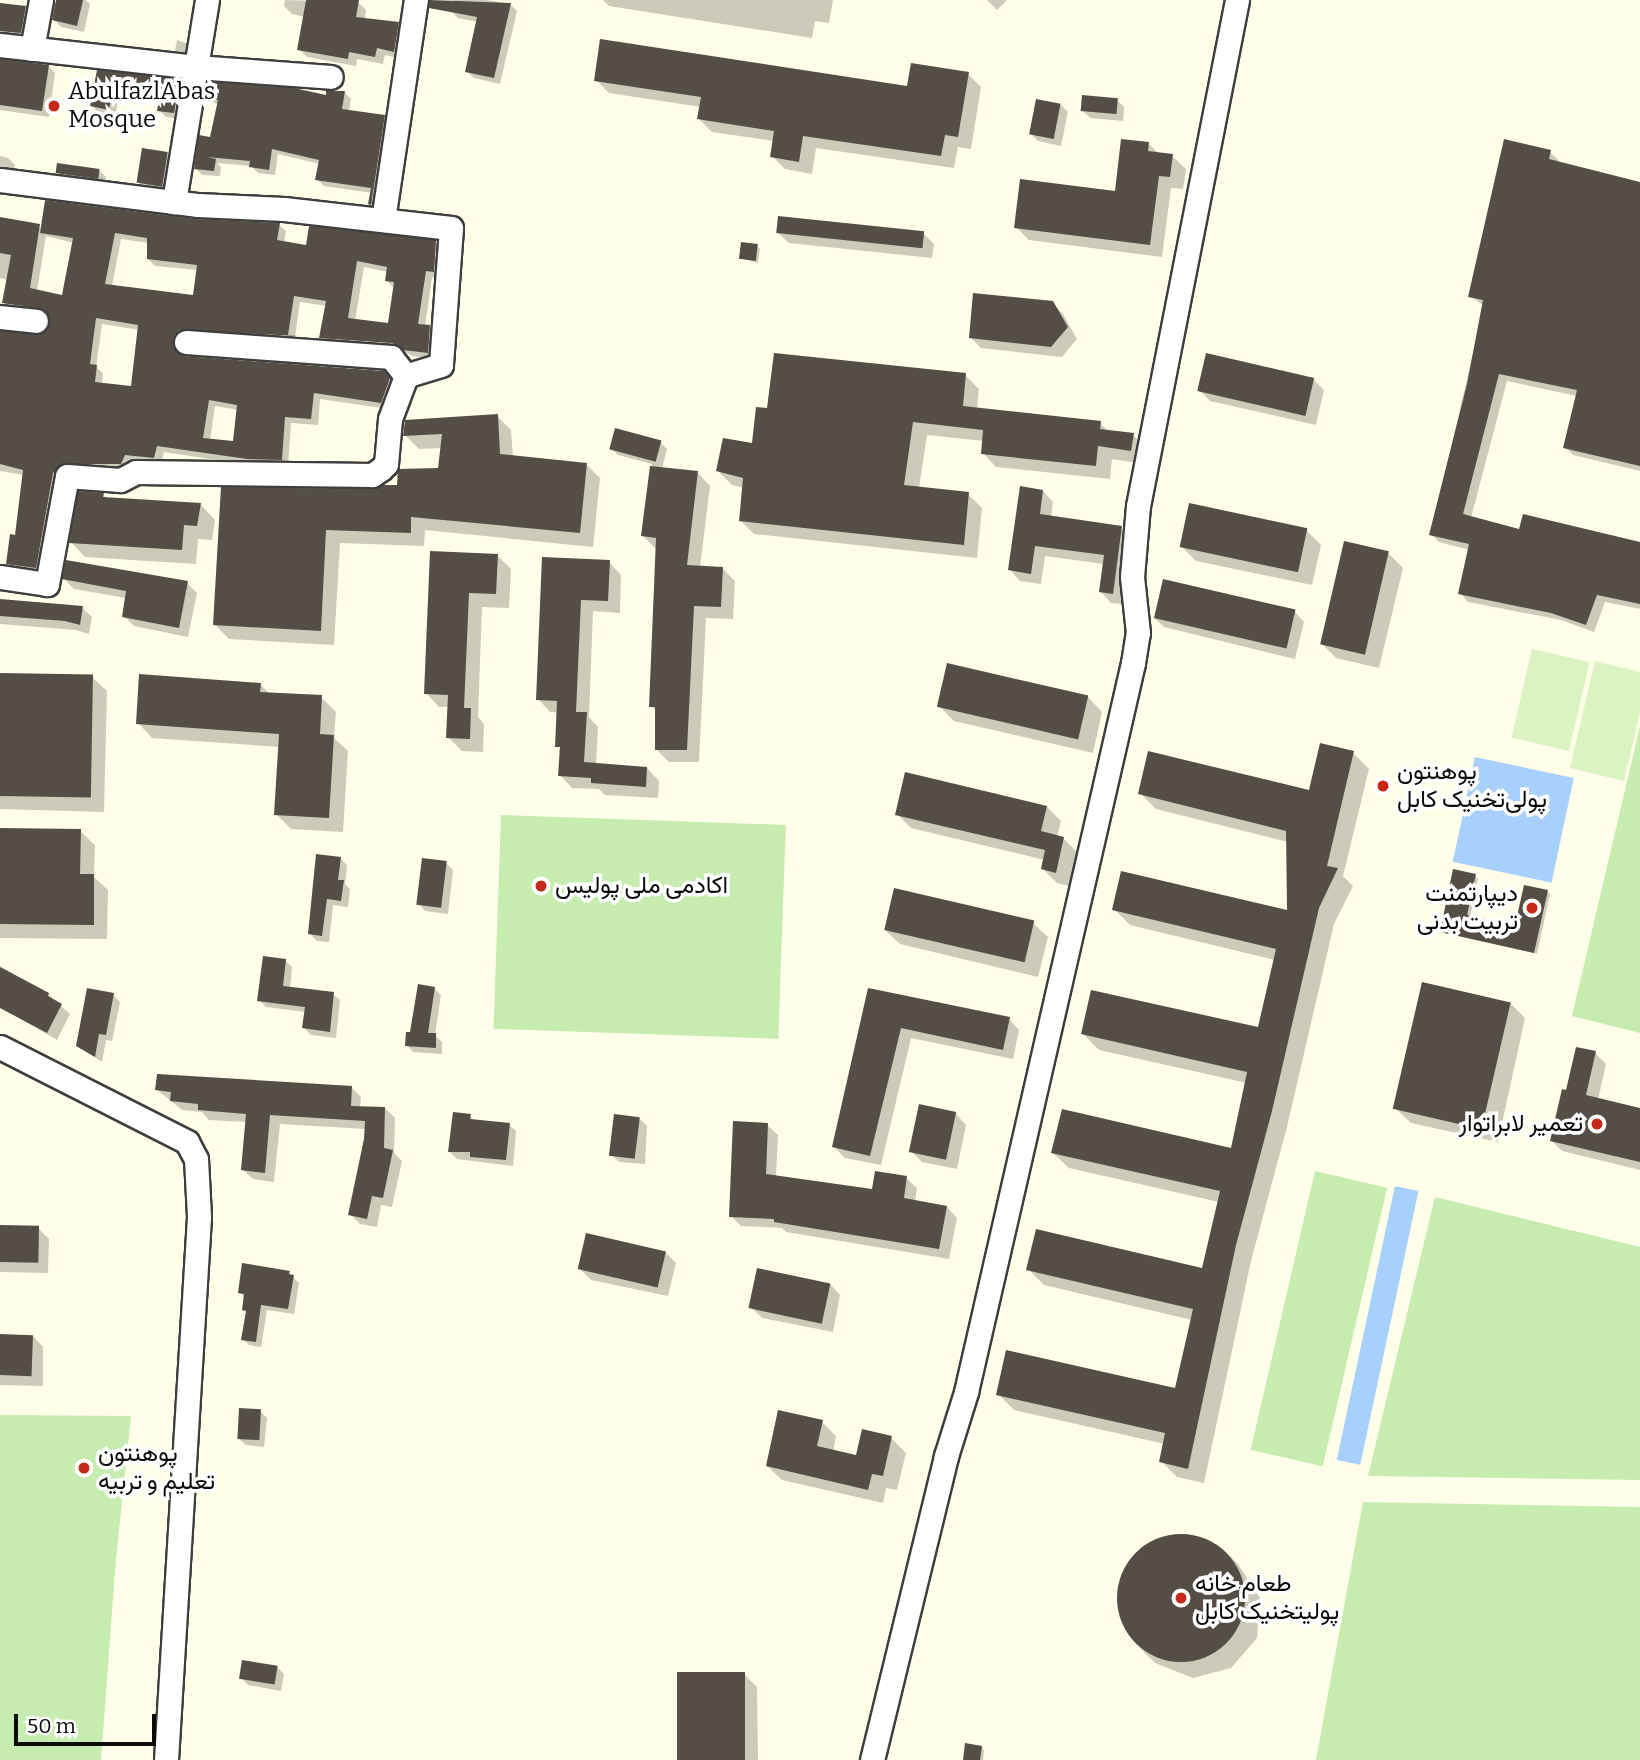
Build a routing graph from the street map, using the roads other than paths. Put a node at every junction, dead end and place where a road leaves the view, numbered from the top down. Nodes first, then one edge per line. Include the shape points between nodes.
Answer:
1 (41, 0) edge
2 (207, 0) edge
3 (416, 0) edge
4 (1237, 0) edge
5 (0, 45) edge
6 (32, 49) junction
7 (196, 67) junction
8 (331, 77) dead end
9 (0, 180) edge
10 (174, 202) junction
11 (383, 220) junction
12 (0, 317) edge
13 (37, 321) dead end
14 (186, 342) dead end
15 (406, 376) junction
16 (0, 576) edge
17 (0, 1047) edge
18 (166, 1760) edge
19 (872, 1760) edge

1 - 6 street
2 - 7 street
3 - 11 street
4 - 19 street via 1138,506 1132,577 1138,633 1128,688 966,1392 946,1456
5 - 6 street
6 - 7 street
7 - 8 street
7 - 10 street
9 - 10 street
10 - 11 street
11 - 15 street via 451,228 441,365
12 - 13 street
14 - 15 street via 391,357
15 - 16 street via 390,419 386,464 372,475 136,472 120,480 67,476 47,584
17 - 18 street via 187,1142 195,1158 199,1217

